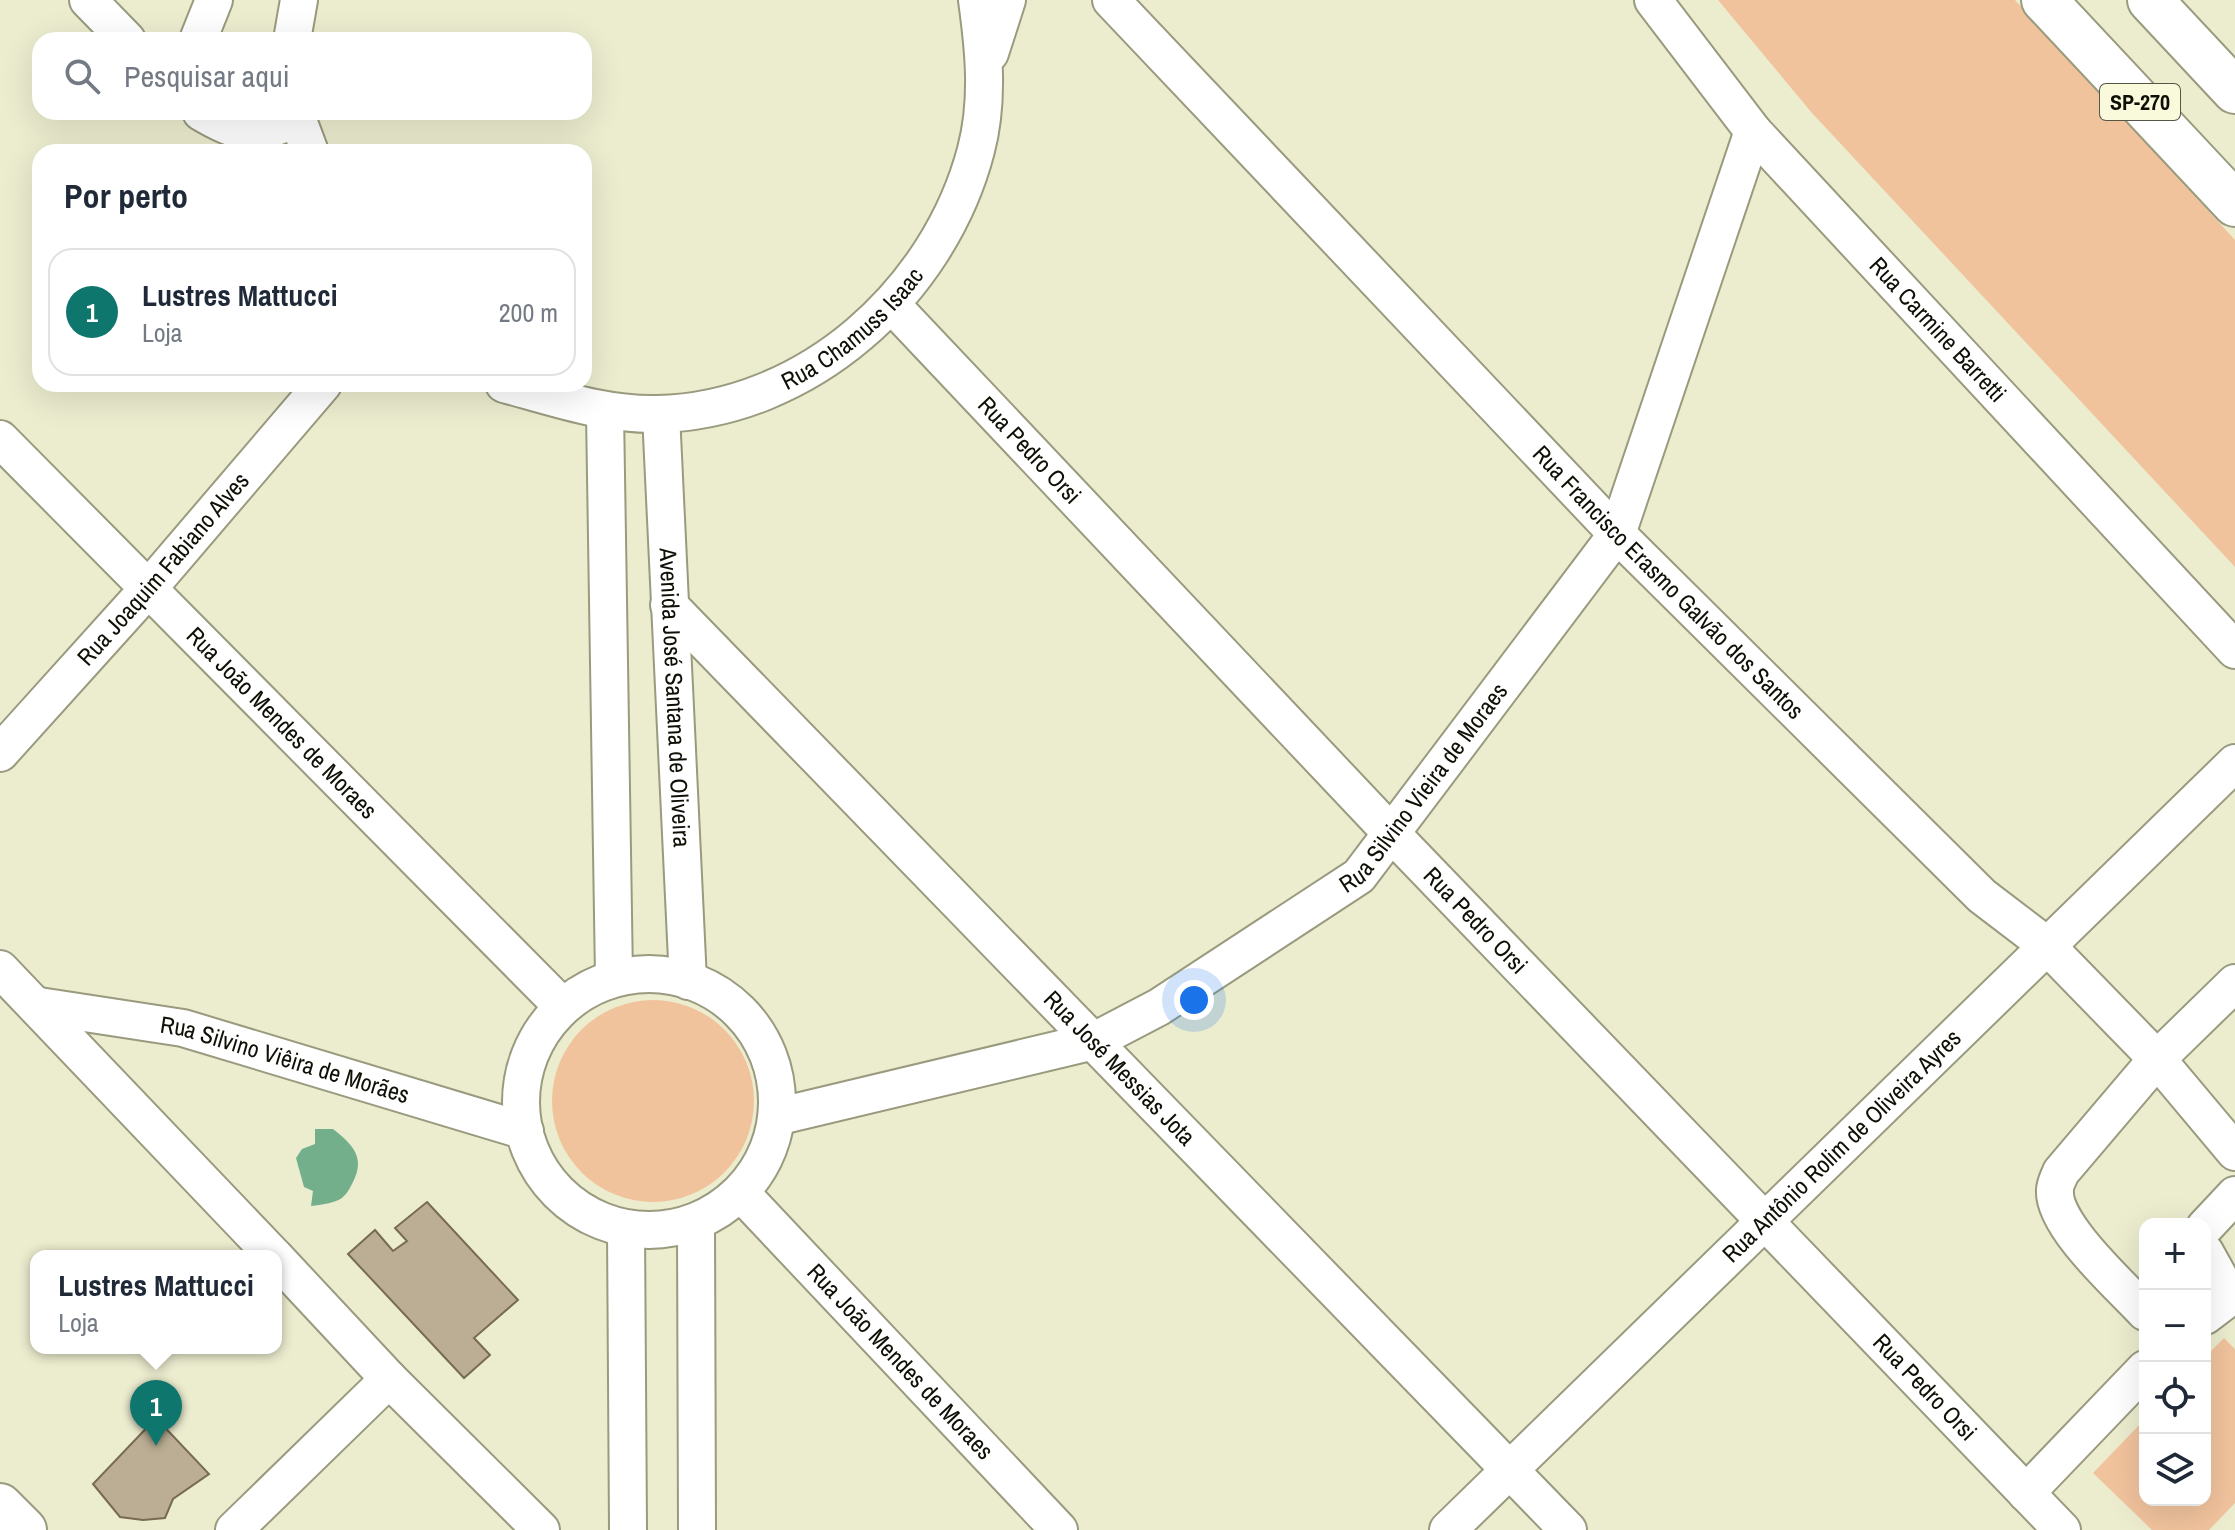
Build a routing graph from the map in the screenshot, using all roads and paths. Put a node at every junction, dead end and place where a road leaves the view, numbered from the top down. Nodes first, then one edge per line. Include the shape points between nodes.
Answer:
1 (88, 0) edge
2 (214, 0) edge
3 (299, 0) edge
4 (977, 0) edge
5 (1007, 0) edge
6 (1111, 0) edge
7 (1653, 0) edge
8 (2044, 0) edge
9 (2150, 0) edge
10 (119, 32) edge
11 (201, 32) edge
12 (293, 32) edge
13 (984, 78) junction
14 (2235, 91) edge
15 (207, 120) edge
16 (217, 120) edge
17 (289, 120) edge
18 (297, 120) edge
19 (1753, 131) junction
20 (229, 144) edge
21 (307, 144) edge
22 (2235, 204) edge
23 (892, 305) junction
24 (316, 392) edge
25 (533, 392) edge
26 (605, 412) junction
27 (661, 414) junction
28 (0, 439) edge
29 (1617, 534) junction
30 (147, 590) junction
31 (669, 605) junction
32 (2235, 650) edge
33 (0, 753) edge
34 (2235, 763) edge
35 (1392, 834) junction
36 (2045, 944) junction
37 (0, 969) edge
38 (614, 977) junction
39 (688, 981) junction
40 (2235, 983) edge
41 (39, 1006) junction
42 (562, 1006) junction
43 (1094, 1041) junction
44 (2157, 1059) junction
45 (780, 1116) junction
46 (525, 1131) junction
47 (2235, 1152) edge
48 (741, 1193) junction
49 (2235, 1195) edge
50 (1763, 1220) junction
51 (2211, 1221) edge
52 (696, 1222) junction
53 (626, 1229) junction
54 (268, 1250) edge
55 (282, 1264) edge
56 (2211, 1270) edge
57 (2139, 1305) edge
58 (2223, 1305) edge
59 (2139, 1375) edge
60 (389, 1379) junction
61 (1510, 1470) junction
62 (2026, 1493) junction
63 (0, 1506) edge
64 (24, 1530) edge
65 (234, 1530) edge
66 (541, 1530) edge
67 (628, 1530) edge
68 (697, 1530) edge
69 (1059, 1530) edge
70 (1448, 1530) edge
71 (1568, 1530) edge
72 (2062, 1530) edge

1 - 10 street
2 - 11 street
3 - 12 street
4 - 13 street, Rua Chamuss Isaac
5 - 13 street
6 - 29 street, Rua Francisco Erasmo Galvão dos Santos
7 - 19 street, Rua Carmine Barretti
8 - 22 main road, SP-270
9 - 14 main road, SP-270
13 - 23 street, Rua Chamuss Isaac via 976,150 944,233
15 - 20 street
16 - 17 street via 246,133 261,133
18 - 21 street
19 - 29 street, Rua Silvino Vieira de Moraes
19 - 32 street, Rua Carmine Barretti
23 - 27 street, Rua Chamuss Isaac via 843,348 787,381 725,404
23 - 35 street, Rua Pedro Orsi
24 - 30 street, Rua Joaquim Fabiano Alves
25 - 26 street, Rua Chamuss Isaac
26 - 27 street, Rua Chamuss Isaac
26 - 38 street
27 - 31 street, Avenida José Santana de Oliveira
28 - 30 street, Rua João Mendes de Moraes
29 - 35 street, Rua Silvino Vieira de Moraes
29 - 36 street, Rua Francisco Erasmo Galvão dos Santos via 1982,896
30 - 33 street, Rua Joaquim Fabiano Alves
30 - 42 street, Rua João Mendes de Moraes
31 - 39 street, Avenida José Santana de Oliveira
31 - 43 street, Rua José Messias Jota
34 - 36 street, Rua Antônio Rolim de Oliveira Ayres
35 - 43 street, Rua Silvino Vieira de Moraes via 1359,876 1159,1007
35 - 50 street, Rua Pedro Orsi
36 - 44 street, Rua Francisco Erasmo Galvão dos Santos
36 - 50 street, Rua Antônio Rolim de Oliveira Ayres
37 - 41 street
38 - 39 street via 654,973
38 - 42 street
39 - 45 street via 739,1010 768,1054
40 - 44 street
41 - 46 street, Rua Silvino Viêira de Morães via 183,1028
41 - 54 street
42 - 46 street via 543,1027 522,1081
43 - 45 street, Rua Silvino Vieira de Moraes
43 - 61 street, Rua José Messias Jota
44 - 47 street, Rua Francisco Erasmo Galvão dos Santos
44 - 57 street via 2061,1172 2054,1191 2068,1228
45 - 48 street via 761,1167
46 - 53 street via 543,1174 565,1200 593,1219
48 - 52 street
48 - 69 street, Rua João Mendes de Moraes
49 - 51 street
50 - 61 street, Rua Antônio Rolim de Oliveira Ayres
50 - 62 street, Rua Pedro Orsi
52 - 53 street via 661,1231
52 - 68 street
53 - 67 street
55 - 60 street
56 - 58 street
59 - 62 street
60 - 65 street
60 - 66 street
61 - 70 street, Rua Antônio Rolim de Oliveira Ayres
61 - 71 street, Rua José Messias Jota
62 - 72 street, Rua Pedro Orsi
63 - 64 main road

